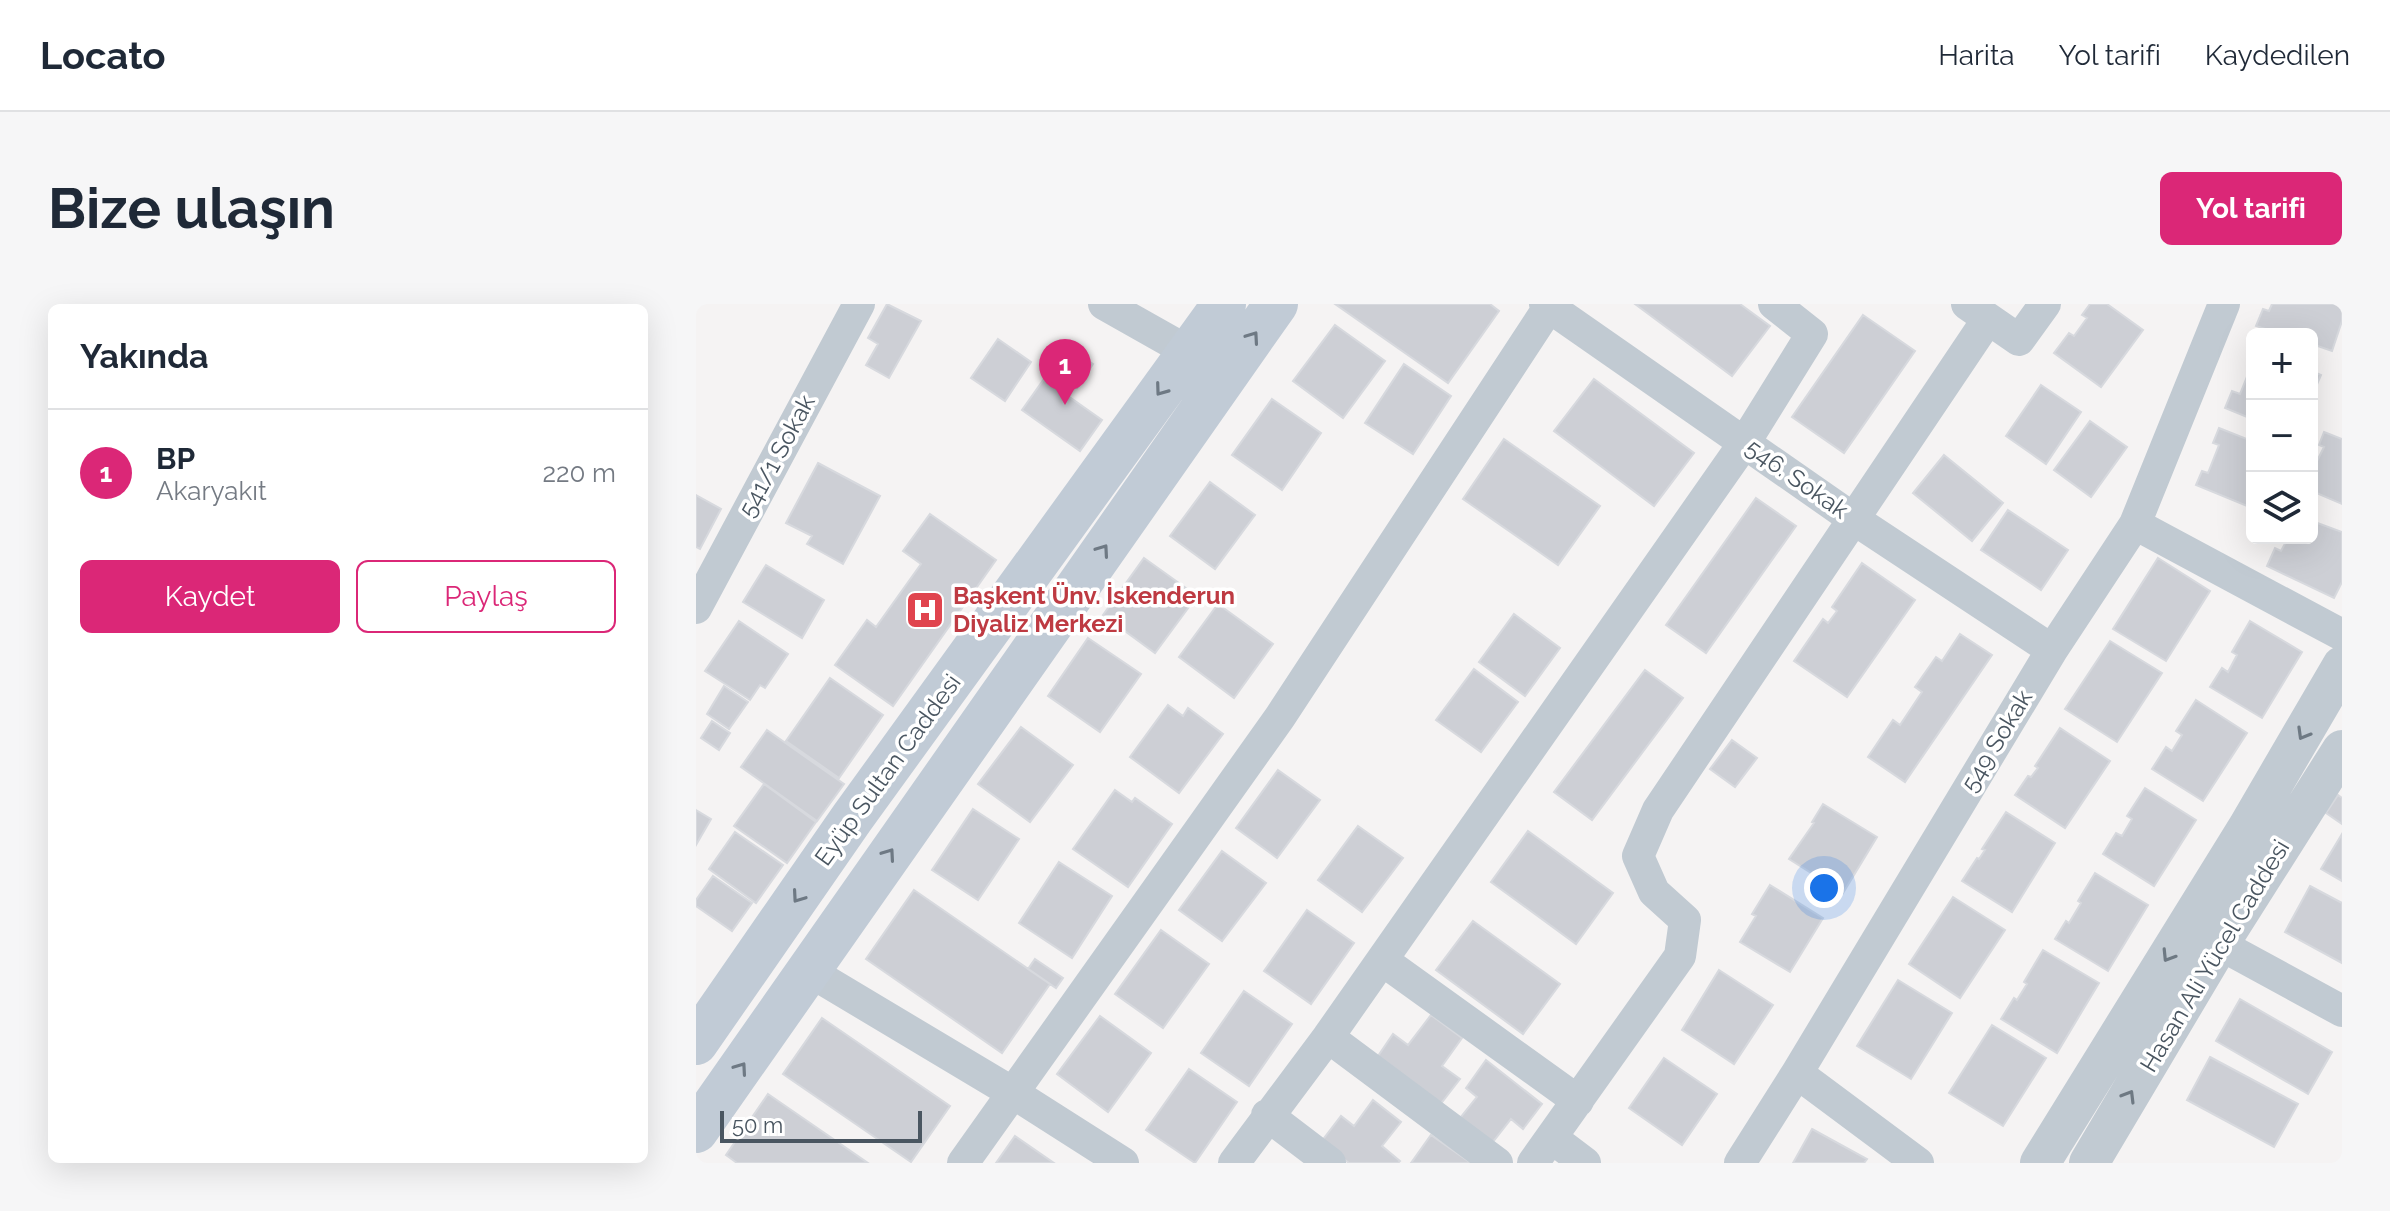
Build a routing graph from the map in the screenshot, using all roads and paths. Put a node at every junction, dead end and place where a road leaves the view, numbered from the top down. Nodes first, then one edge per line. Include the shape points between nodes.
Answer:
1 (859, 304) edge
2 (1104, 304) edge
3 (1224, 304) edge
4 (1276, 304) edge
5 (1774, 304) edge
6 (2045, 304) edge
7 (2224, 304) edge
8 (1557, 308) edge
9 (1978, 311) edge
10 (1189, 352) junction
11 (1745, 442) junction
12 (1855, 520) junction
13 (2135, 524) junction
14 (696, 608) edge
15 (2342, 635) edge
16 (2052, 650) junction
17 (2342, 666) edge
18 (2342, 750) edge
19 (2219, 944) junction
20 (1382, 960) junction
21 (809, 971) junction
22 (2342, 1011) edge
23 (1328, 1037) junction
24 (696, 1043) edge
25 (1797, 1073) junction
26 (1013, 1093) junction
27 (1578, 1101) junction
28 (1267, 1115) junction
29 (696, 1131) edge
30 (1542, 1150) edge
31 (963, 1163) edge
32 (1123, 1163) edge
33 (1234, 1163) edge
34 (1330, 1163) edge
35 (1497, 1163) edge
36 (1585, 1163) edge
37 (1740, 1163) edge
38 (1918, 1163) edge
39 (2040, 1163) edge
40 (2089, 1163) edge

1 - 14 street, 541/1 Sokak
2 - 10 street
3 - 10 main road, Eyüp Sultan Caddesi
21 -> 4 main road
5 - 11 street via 1812,334
6 - 9 street via 2019,340
7 - 13 street, 549 Sokak
8 - 11 street, 546. Sokak
8 - 26 street via 1280,717
9 - 12 street
10 -> 24 main road, Eyüp Sultan Caddesi
11 - 12 street, 546. Sokak
11 - 20 street
12 - 16 street, 546. Sokak
12 - 27 street via 1658,810 1638,856 1654,892 1685,920 1680,956
13 - 15 street
13 - 16 street, 549 Sokak
16 - 25 street, 549 Sokak
17 -> 39 street
18 - 19 street, Hasan Ali Yücel Caddesi
19 - 22 street
40 -> 19 street, Hasan Ali Yücel Caddesi
20 - 23 street
20 - 27 street
21 - 26 street
29 -> 21 main road
23 - 28 street
23 - 35 street
25 - 37 street, 549 Sokak
25 - 38 street
26 - 31 street
26 - 32 street
27 - 30 street
28 - 33 street
28 - 34 street
30 - 36 street

